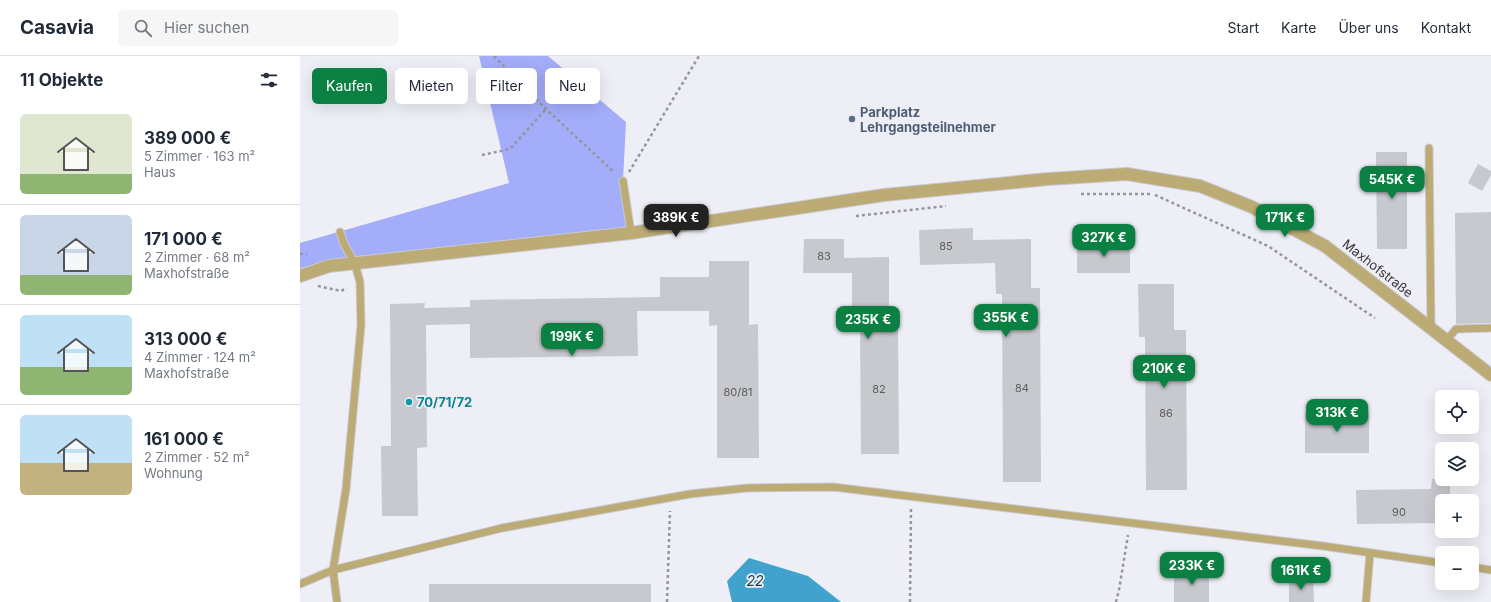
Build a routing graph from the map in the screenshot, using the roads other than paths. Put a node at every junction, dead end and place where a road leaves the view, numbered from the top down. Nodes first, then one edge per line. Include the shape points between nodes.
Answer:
1 (1429, 148) dead end
2 (623, 181) road end
3 (340, 232) dead end
4 (631, 233) junction
5 (355, 264) junction
6 (300, 276) edge
7 (1431, 327) junction
8 (1491, 328) edge
9 (1447, 340) junction
10 (1491, 375) edge
11 (1370, 553) junction
12 (1435, 562) edge
13 (1479, 568) edge
14 (333, 570) junction
15 (1491, 570) edge
16 (300, 584) edge
17 (337, 602) edge
18 (1366, 602) edge

1 - 7 lane
2 - 4 lane
3 - 5 lane
4 - 5 street, Maxhofstraße
4 - 7 street, Maxhofstraße via 884,195 1127,174 1200,186 1252,207 1326,246
5 - 6 street, Maxhofstraße via 329,266
5 - 14 lane via 360,282 361,325 346,489
7 - 9 street, Maxhofstraße
8 - 9 lane via 1456,328
9 - 10 street, Maxhofstraße
11 - 12 lane
11 - 14 lane via 833,488 747,488 690,494 502,528
11 - 18 lane
13 - 15 lane
14 - 16 lane
14 - 17 lane

